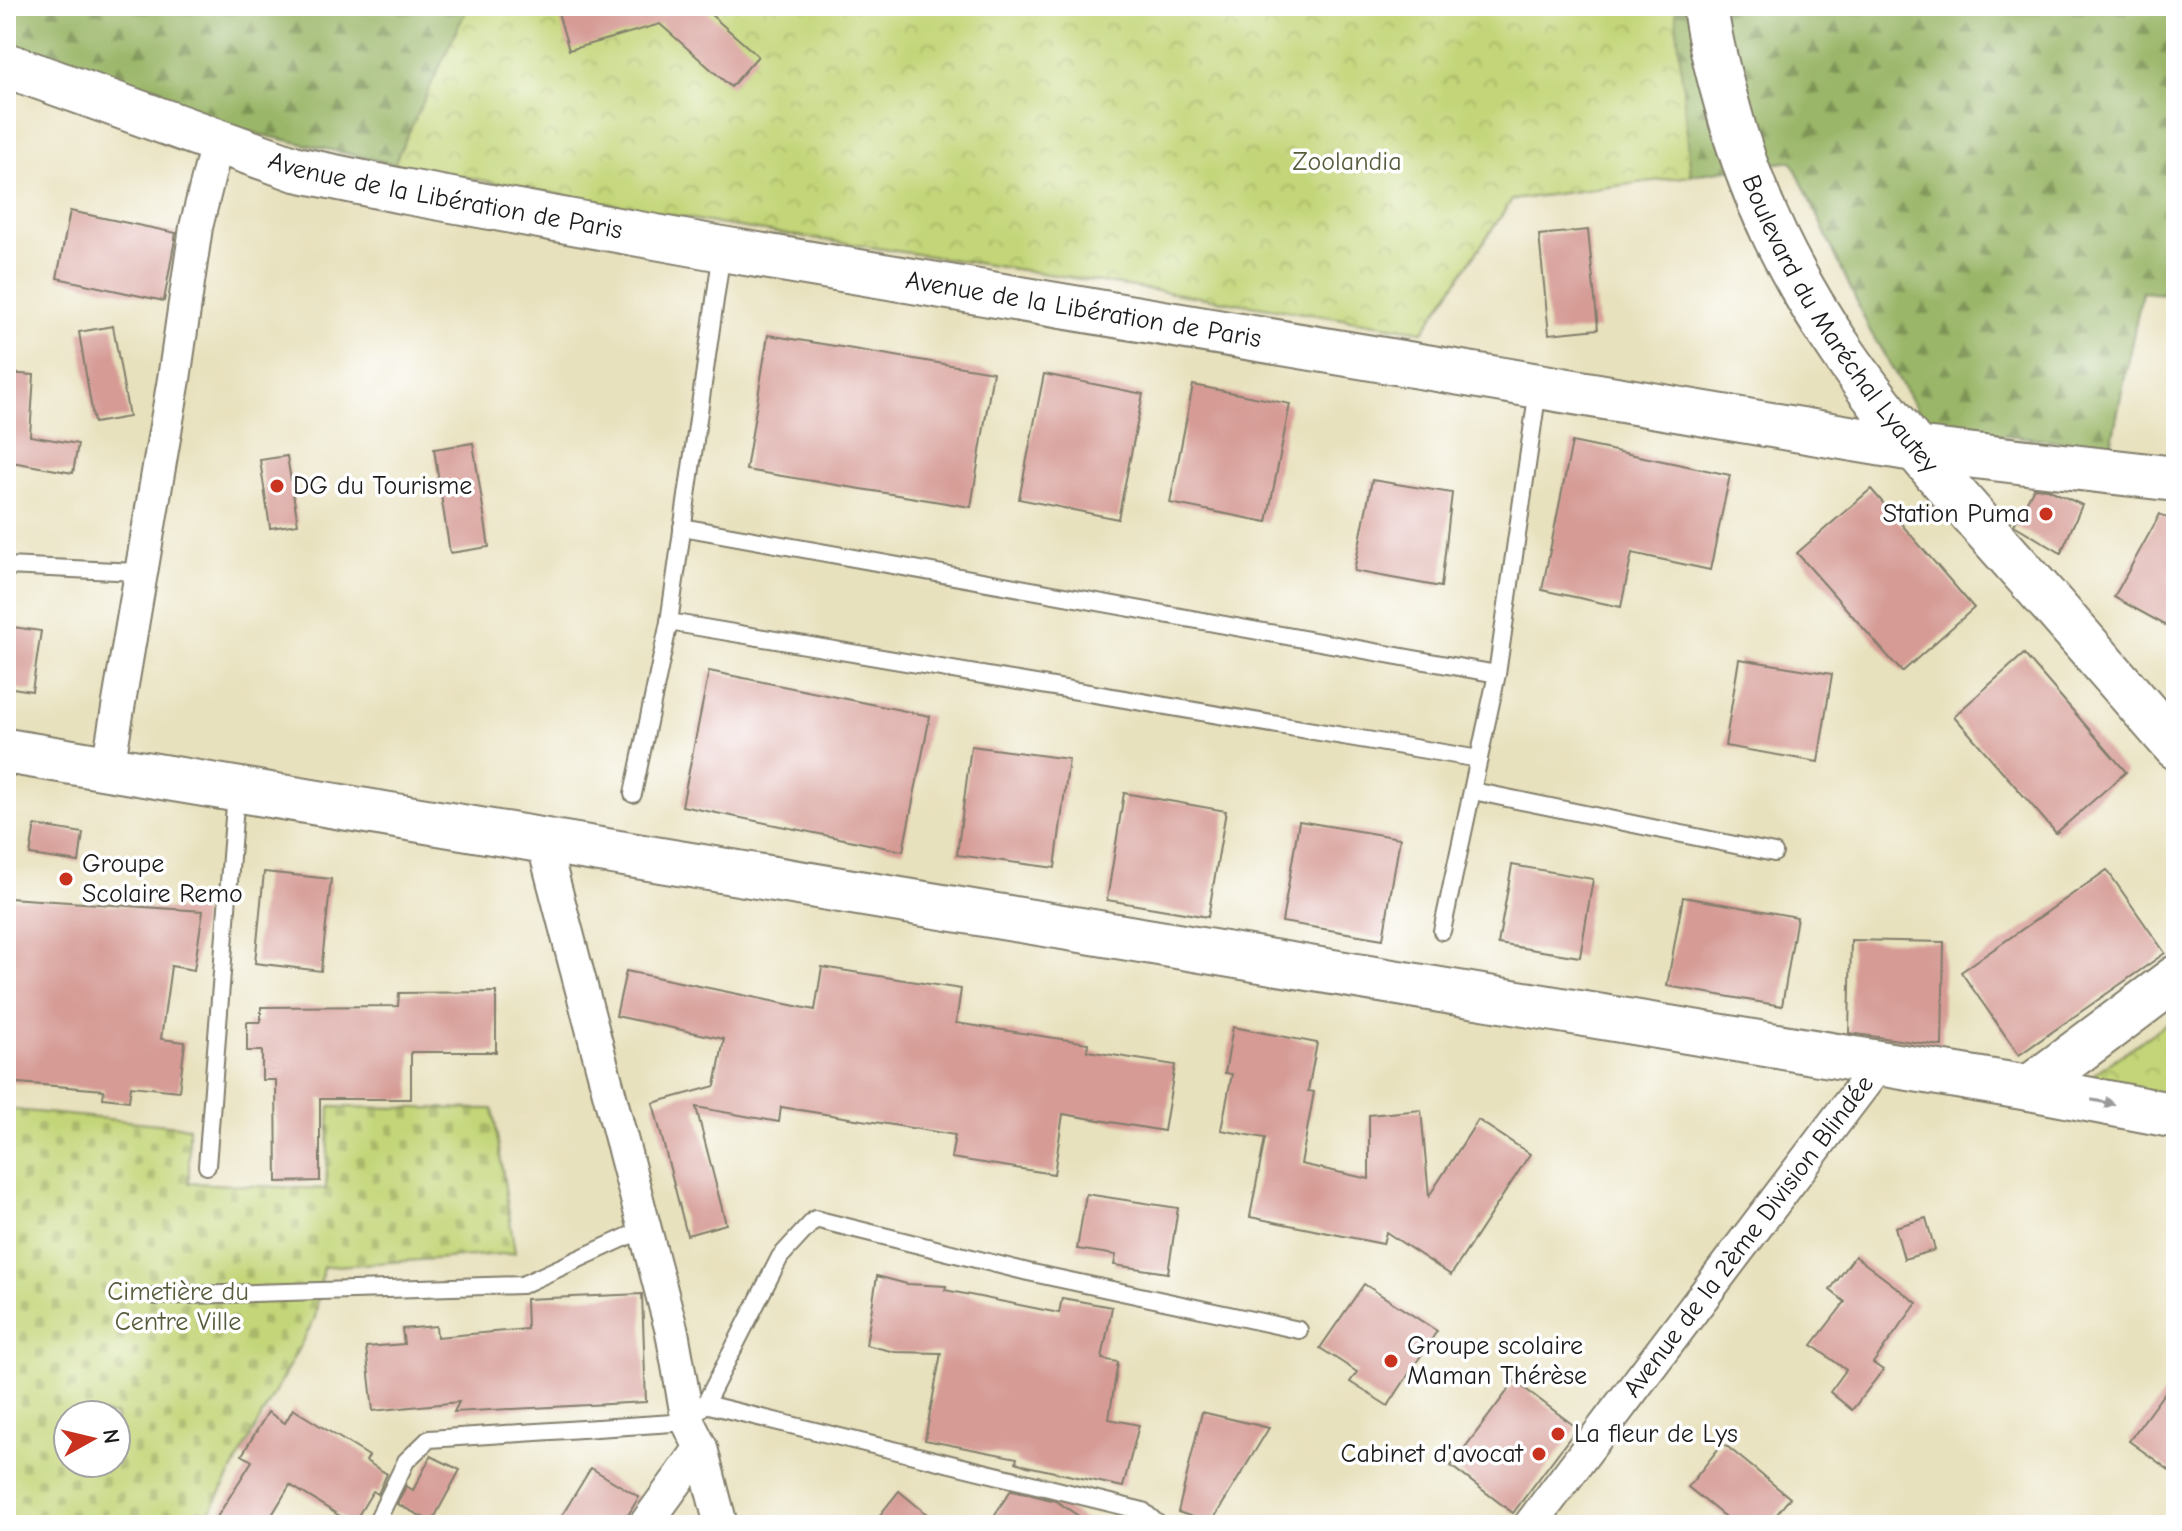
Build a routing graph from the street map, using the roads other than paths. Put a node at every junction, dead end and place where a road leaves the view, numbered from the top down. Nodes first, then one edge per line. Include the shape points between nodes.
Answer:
1 (1705, 6) edge
2 (6, 65) edge
3 (217, 143) junction
4 (722, 249) junction
5 (1539, 383) junction
6 (1914, 449) junction
7 (2176, 479) edge
8 (682, 527) junction
9 (6, 566) edge
10 (138, 572) junction
11 (669, 622) junction
12 (1497, 674) junction
13 (2176, 747) edge
14 (6, 751) edge
15 (1479, 759) junction
16 (108, 767) junction
17 (237, 790) junction
18 (1473, 791) junction
19 (633, 794) dead end
20 (543, 842) junction
21 (1774, 853) dead end
22 (1442, 931) dead end
23 (2176, 978) edge
24 (1879, 1064) junction
25 (2029, 1088) junction
26 (2176, 1116) edge
27 (207, 1166) dead end
28 (646, 1228) junction
29 (155, 1296) dead end
30 (1299, 1330) dead end
31 (698, 1425) junction
32 (375, 1525) edge
33 (645, 1525) edge
34 (721, 1525) edge
35 (1159, 1525) edge
36 (1530, 1525) edge

1 - 6 street, Boulevard du Maréchal Lyautey via 1733,130 1785,263 1817,317
2 - 3 street, Avenue de la Libération de Paris
3 - 4 street, Avenue de la Libération de Paris via 296,169
3 - 10 street via 196,227
4 - 5 street, Avenue de la Libération de Paris
4 - 8 lane
5 - 6 street, Avenue de la Libération de Paris
5 - 12 lane
6 - 7 street, Avenue de la Libération de Paris
6 - 13 street, Boulevard du Maréchal Lyautey
8 - 11 lane
8 - 12 lane
9 - 10 lane
10 - 16 street
11 - 15 lane
11 - 19 lane
12 - 15 lane
14 - 16 street
15 - 18 lane
16 - 17 street
17 - 20 street
17 - 27 lane
18 - 21 lane
18 - 22 lane
20 - 24 street
20 - 28 street
23 - 25 street
24 - 25 street
24 - 36 street, Avenue de la 2ème Division Blindée
25 -> 26 street
28 - 29 lane via 522,1285
28 - 31 street
30 - 31 lane via 1028,1272 815,1219 780,1257
31 - 32 lane via 429,1439 406,1461
31 - 33 street
31 - 34 street
31 - 35 lane via 1143,1511

